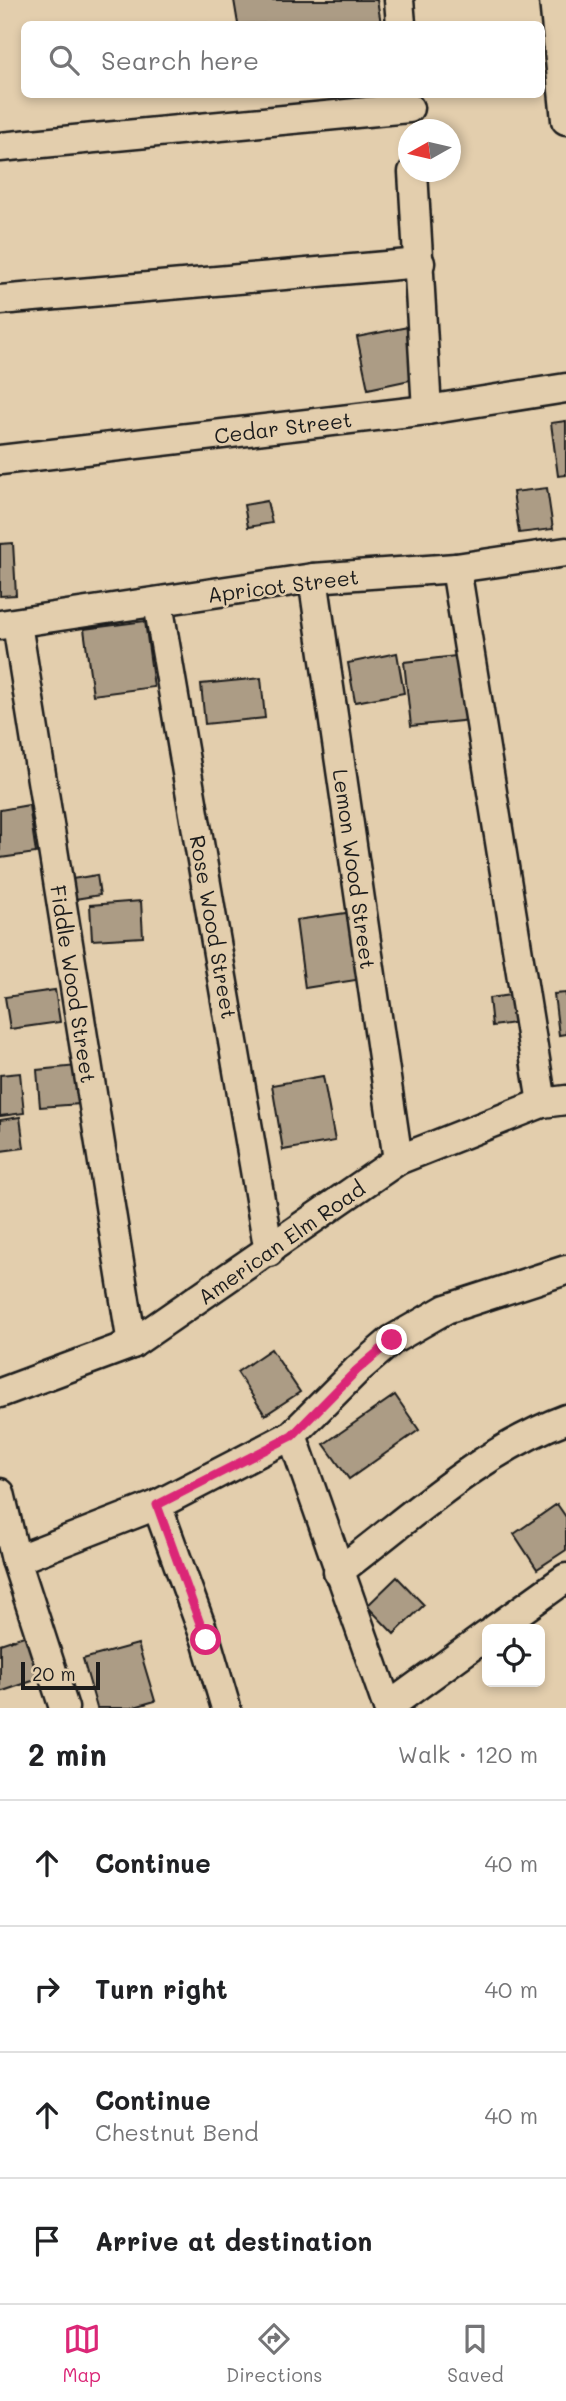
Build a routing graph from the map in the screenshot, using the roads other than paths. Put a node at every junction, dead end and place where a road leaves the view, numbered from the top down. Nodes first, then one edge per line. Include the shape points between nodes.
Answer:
1 (399, 0) edge
2 (554, 0) edge
3 (401, 21) edge
4 (409, 110) edge
5 (566, 120) edge
6 (0, 147) edge
7 (414, 182) edge
8 (420, 263) junction
9 (0, 300) edge
10 (566, 388) edge
11 (427, 410) junction
12 (0, 460) edge
13 (566, 552) edge
14 (456, 568) junction
15 (313, 578) junction
16 (158, 603) junction
17 (8, 625) edge
18 (554, 1102) edge
19 (398, 1160) junction
20 (269, 1252) junction
21 (566, 1270) edge
22 (132, 1345) junction
23 (0, 1393) edge
24 (566, 1419) edge
25 (292, 1436) junction
26 (0, 1493) edge
27 (157, 1505) junction
28 (16, 1560) junction
29 (338, 1573) junction
30 (566, 1578) edge
31 (502, 1624) edge
32 (482, 1639) edge
33 (388, 1707) edge
34 (64, 1708) edge
35 (226, 1708) edge

1 - 3 street
2 - 5 street
4 - 6 street
7 - 8 street
8 - 9 street
8 - 11 street
10 - 11 street, Cedar Street
11 - 12 street, Cedar Street
13 - 14 street, Apricot Street
14 - 15 street, Apricot Street
14 - 18 street
15 - 16 street, Apricot Street
15 - 19 street, Lemon Wood Street
16 - 17 street, Apricot Street
16 - 20 street, Rose Wood Street
17 - 22 street, Fiddle Wood Street
18 - 19 street, American Elm Road
19 - 20 street, American Elm Road
20 - 22 street, American Elm Road
21 - 25 street via 446,1309 392,1340
22 - 23 street, American Elm Road
24 - 29 street via 531,1432 466,1474
25 - 27 street
25 - 29 street
26 - 28 street
27 - 28 street
27 - 35 street
28 - 34 street
29 - 33 street
30 - 31 street
32 - 33 street

